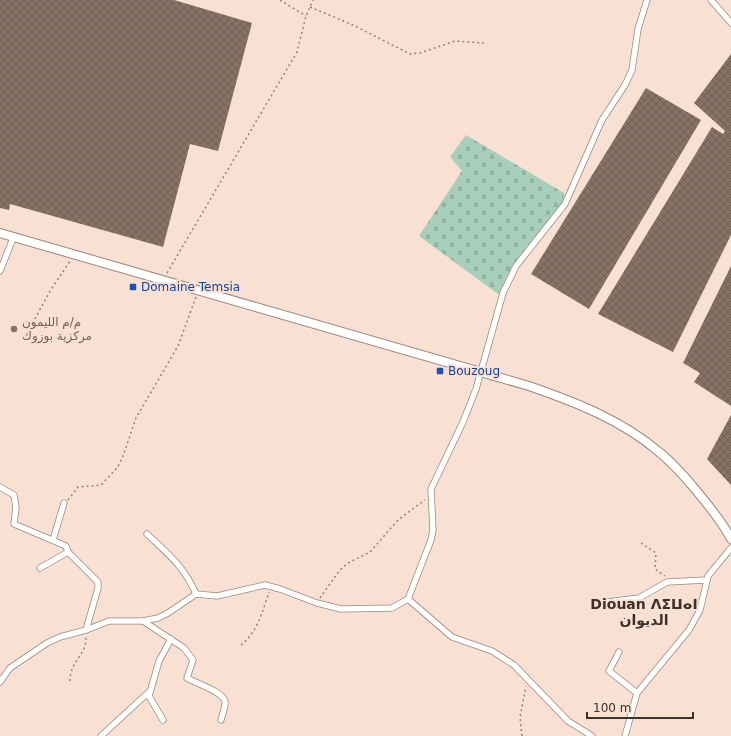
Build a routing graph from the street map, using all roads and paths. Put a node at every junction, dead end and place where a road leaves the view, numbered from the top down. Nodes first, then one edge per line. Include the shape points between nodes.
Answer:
1 (280, 0) edge
2 (313, 0) edge
3 (646, 0) edge
4 (711, 0) edge
5 (310, 7) junction
6 (306, 16) junction
7 (731, 23) edge
8 (484, 43) dead end
9 (0, 233) edge
10 (14, 236) junction
11 (74, 254) junction
12 (0, 271) edge
13 (162, 280) junction
14 (199, 290) junction
15 (23, 341) dead end
16 (480, 372) junction
17 (0, 487) edge
18 (430, 496) junction
19 (64, 503) joint
20 (147, 534) dead end
21 (731, 539) edge
22 (53, 540) junction
23 (641, 543) dead end
24 (731, 548) edge
25 (68, 552) junction
26 (40, 568) dead end
27 (706, 580) junction
28 (671, 581) junction
29 (270, 587) junction
30 (196, 594) junction
31 (408, 599) junction
32 (607, 602) dead end
33 (317, 603) junction
34 (143, 621) junction
35 (86, 630) junction
36 (171, 639) junction
37 (241, 644) dead end
38 (620, 652) dead end
39 (528, 678) junction
40 (70, 681) dead end
41 (0, 682) edge
42 (150, 692) junction
43 (637, 693) junction
44 (163, 720) dead end
45 (221, 720) dead end
46 (102, 736) edge
47 (522, 736) edge
48 (592, 736) edge
49 (625, 736) edge

1 - 6 path
2 - 5 path
3 - 16 street via 638,29 632,70 602,120 580,175 565,204 514,269 503,293
4 - 7 street
5 - 6 path
5 - 8 path via 353,25 410,54 456,41
6 - 13 path via 292,60
9 - 10 main road
10 - 11 main road
10 - 12 street
11 - 13 main road
11 - 15 path
13 - 14 main road
14 - 16 main road
14 - 19 path via 178,346 136,418 117,468 101,485 78,487
16 - 18 street via 463,422
16 - 21 main road via 562,398 621,426 658,451 676,467 709,505
17 - 22 street via 14,495 14,524
18 - 31 street via 433,530 431,540
18 - 33 path via 398,520 370,552 339,570
19 - 22 street
20 - 30 street via 189,577
22 - 25 street via 66,546
23 - 28 path via 656,553 655,569
24 - 27 street
25 - 26 street
25 - 35 street via 99,584
27 - 28 street
27 - 43 street via 700,610 689,630
28 - 32 street via 639,598
29 - 30 street via 256,586 217,596
29 - 33 street
29 - 37 path via 250,637
30 - 34 street via 168,613
31 - 33 street via 392,608 341,609
31 - 39 street via 452,637 492,651
34 - 35 street via 109,621
34 - 36 street
35 - 40 path via 86,645 71,668
35 - 41 street via 47,643 10,668
36 - 42 street via 159,661
36 - 45 street via 186,650 192,659 187,678 208,688 224,700
38 - 43 street via 609,671
39 - 47 path via 520,717
39 - 48 street via 568,721
42 - 44 street via 149,698
42 - 46 street
43 - 49 street

